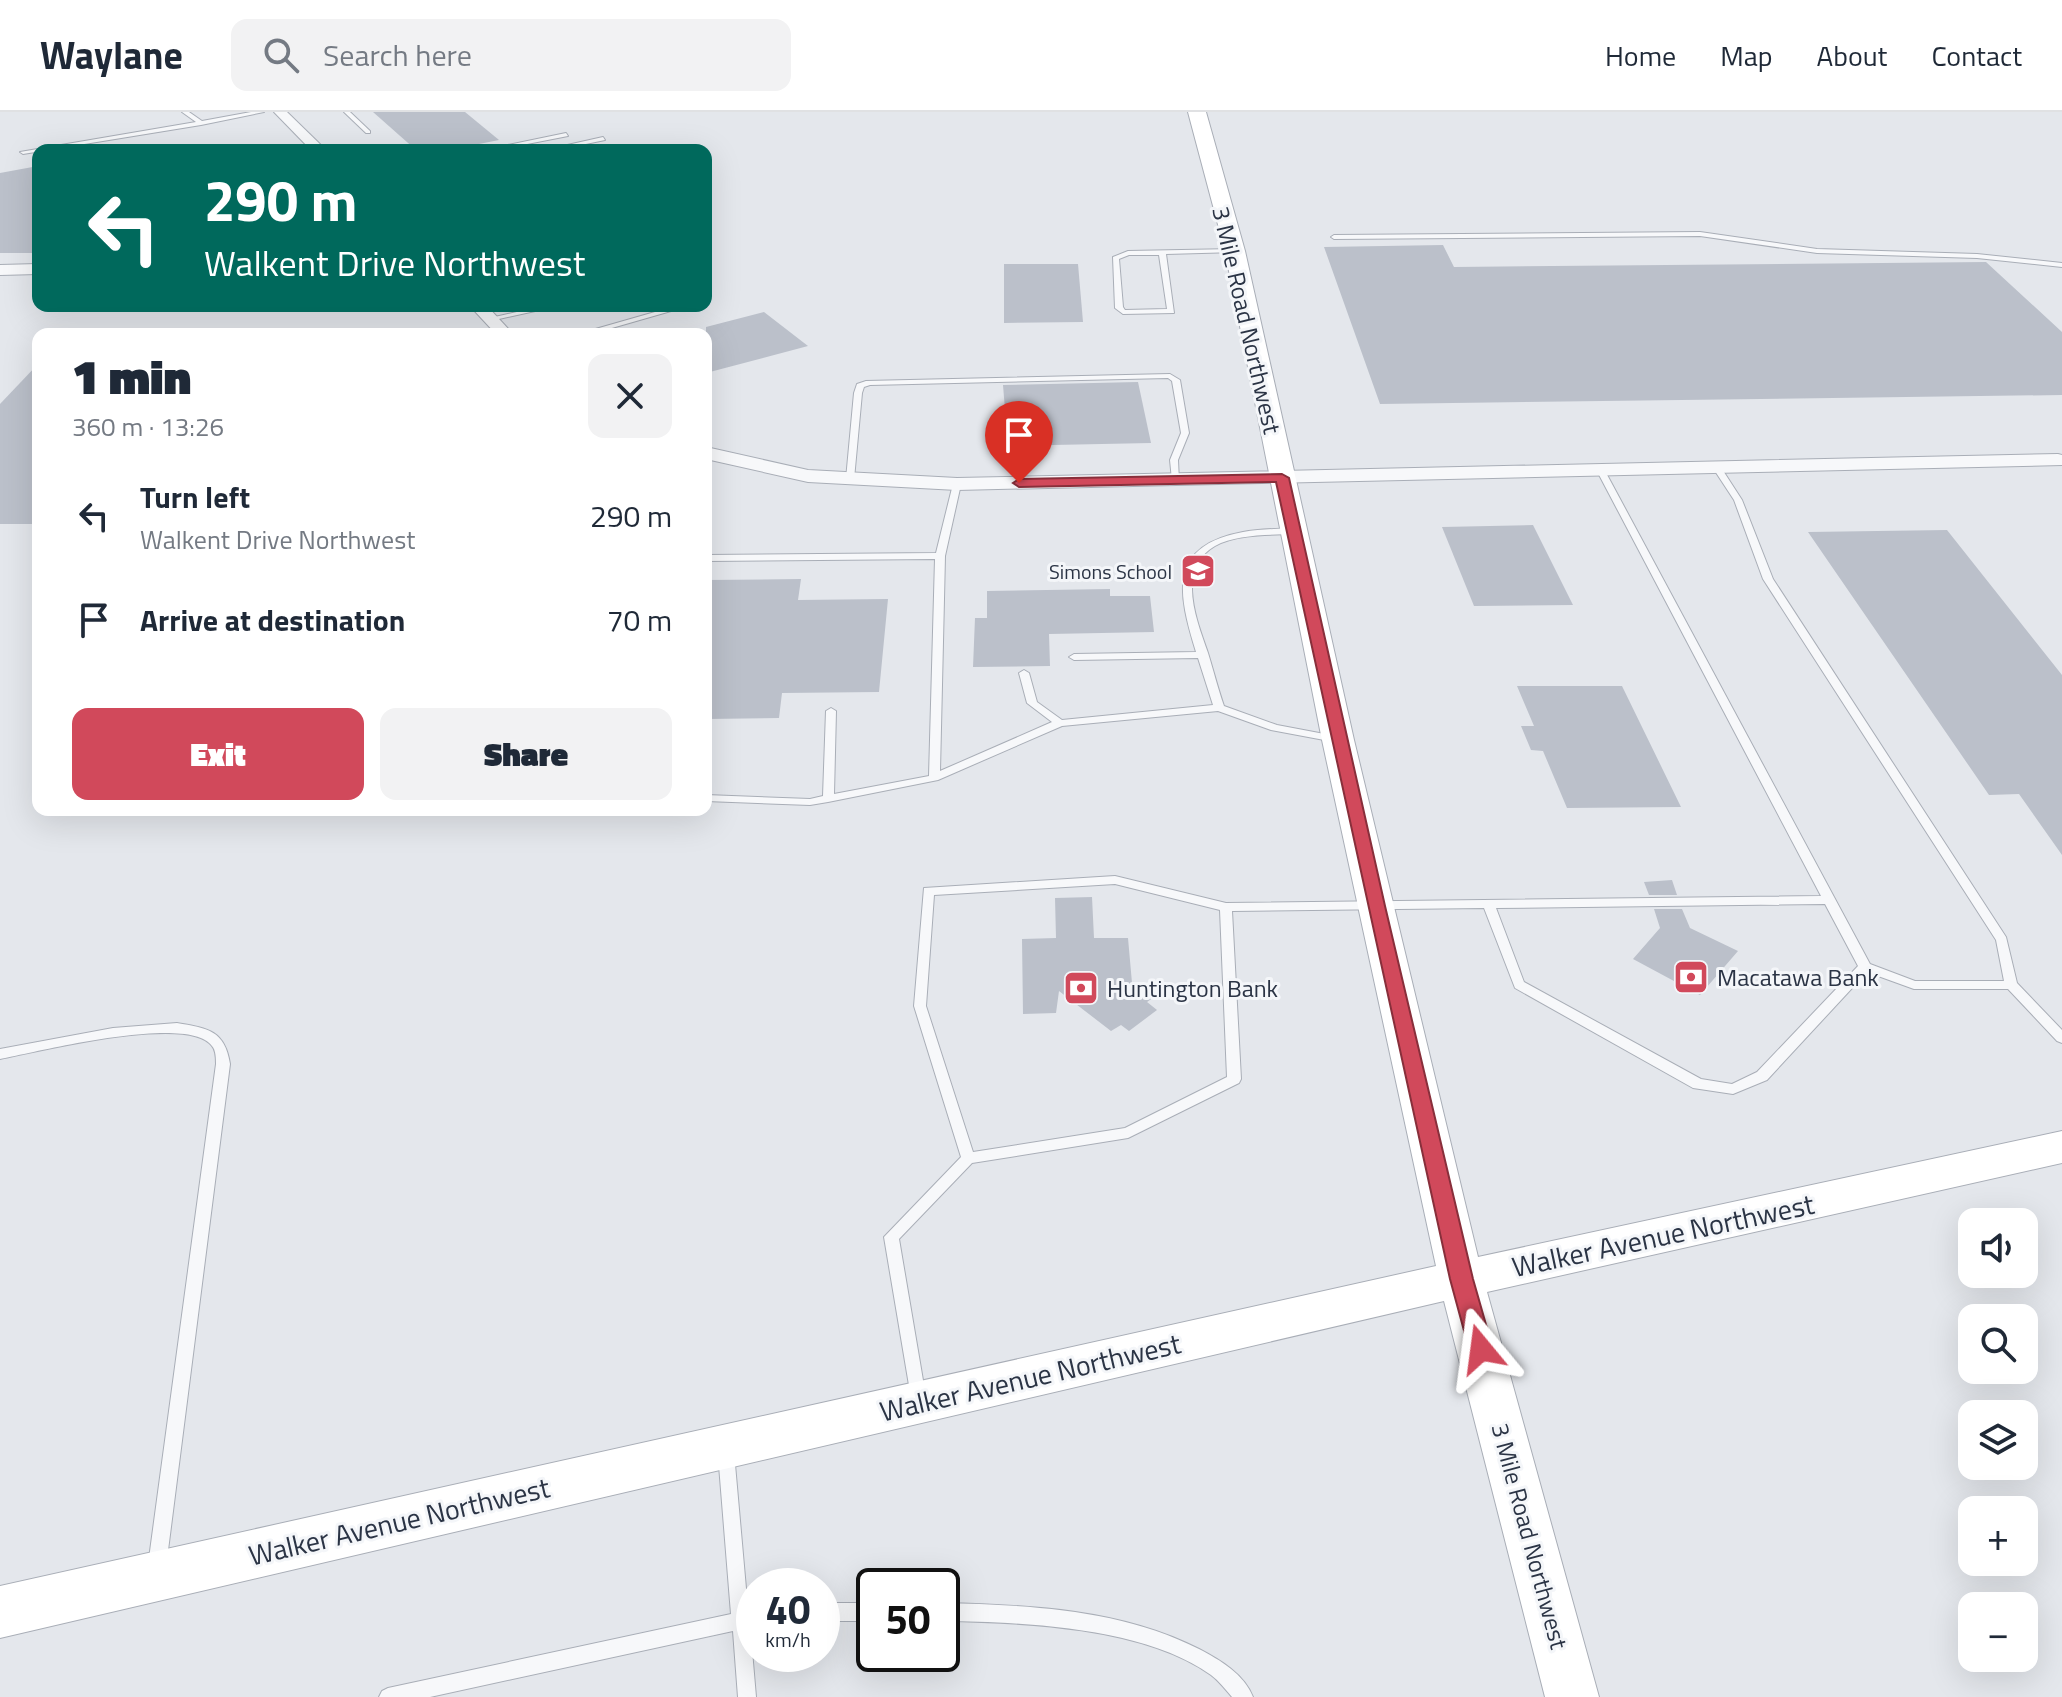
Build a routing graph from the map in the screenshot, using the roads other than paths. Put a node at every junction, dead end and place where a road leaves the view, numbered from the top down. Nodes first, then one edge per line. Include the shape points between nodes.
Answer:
1 (185, 112) edge
2 (261, 112) edge
3 (280, 112) edge
4 (347, 112) edge
5 (1197, 112) edge
6 (201, 123) junction
7 (368, 132) dead end
8 (566, 135) dead end
9 (603, 139) dead end
10 (72, 144) edge
11 (313, 144) edge
12 (519, 144) edge
13 (578, 144) edge
14 (32, 151) edge
15 (23, 152) dead end
16 (1334, 237) dead end
17 (1235, 251) junction
18 (1162, 252) junction
19 (2062, 265) edge
20 (32, 269) edge
21 (0, 270) edge
22 (483, 312) edge
23 (539, 312) edge
24 (663, 312) edge
25 (498, 328) edge
26 (604, 328) edge
27 (712, 455) edge
28 (2060, 460) edge
29 (1717, 468) junction
30 (1601, 471) junction
31 (1282, 478) junction
32 (850, 479) junction
33 (1176, 480) junction
34 (957, 484) junction
35 (1295, 531) junction
36 (940, 556) junction
37 (712, 558) edge
38 (1204, 655) junction
39 (1074, 657) dead end
40 (1024, 673) dead end
41 (1219, 708) junction
42 (831, 711) dead end
43 (1060, 723) junction
44 (1338, 740) junction
45 (934, 778) junction
46 (712, 798) edge
47 (828, 799) junction
48 (1830, 900) junction
49 (1489, 904) junction
50 (1376, 906) junction
51 (1226, 907) junction
52 (1865, 967) junction
53 (2011, 985) junction
54 (2062, 1038) edge
55 (0, 1054) edge
56 (2062, 1147) edge
57 (968, 1158) junction
58 (1461, 1279) junction
59 (919, 1403) junction
60 (725, 1447) junction
61 (741, 1568) edge
62 (156, 1576) junction
63 (0, 1612) edge
64 (960, 1612) edge
65 (736, 1622) edge
66 (747, 1672) edge
67 (388, 1697) edge
68 (747, 1697) edge
69 (1244, 1697) edge
70 (1572, 1697) edge

1 - 6 lane
2 - 6 lane
3 - 11 street
4 - 7 lane
5 - 17 main road, 3 Mile Road Northwest
6 - 10 lane
8 - 12 lane
9 - 13 lane
14 - 15 lane
16 - 19 lane via 1700,234 1832,252 1915,252
17 - 18 lane
17 - 31 main road, 3 Mile Road Northwest
18 - 18 lane via 1115,258 1123,312 1171,311
20 - 21 street
22 - 25 street
23 - 25 lane
24 - 26 lane
27 - 32 street via 808,476
28 - 29 street
29 - 30 street
29 - 53 lane via 1738,500 1768,579 2002,940
30 - 31 street
30 - 48 lane
31 - 33 street
31 - 35 main road, 3 Mile Road Northwest
32 - 33 lane via 858,393 869,383 1170,376 1176,380 1185,433 1174,460
32 - 34 street
33 - 34 street
34 - 36 lane
35 - 38 lane via 1241,533 1197,551 1186,570 1185,591
35 - 44 main road, 3 Mile Road Northwest
36 - 37 lane
36 - 45 lane
38 - 39 lane
38 - 41 lane
40 - 43 lane via 1032,703
41 - 43 lane
41 - 44 lane via 1275,728
42 - 47 lane
43 - 45 lane
44 - 50 main road, 3 Mile Road Northwest
45 - 47 lane
46 - 47 lane
48 - 49 lane
48 - 52 lane
49 - 50 lane
49 - 52 lane via 1519,985 1698,1084 1733,1089 1762,1076
50 - 51 lane
50 - 58 main road, 3 Mile Road Northwest
51 - 57 lane via 1234,1079 1128,1133
51 - 57 lane via 1115,880 928,891 920,1006
52 - 53 lane via 1914,985
53 - 54 lane
55 - 62 lane via 168,1026 198,1030 221,1051
56 - 58 main road, Walker Avenue Northwest
57 - 59 lane via 891,1237
58 - 59 main road, Walker Avenue Northwest
58 - 70 main road, 3 Mile Road Northwest
59 - 60 main road, Walker Avenue Northwest
60 - 61 lane
60 - 62 main road, Walker Avenue Northwest
62 - 63 main road, Walker Avenue Northwest
64 - 69 lane via 997,1612 1140,1632 1215,1667
65 - 67 lane
66 - 68 lane

